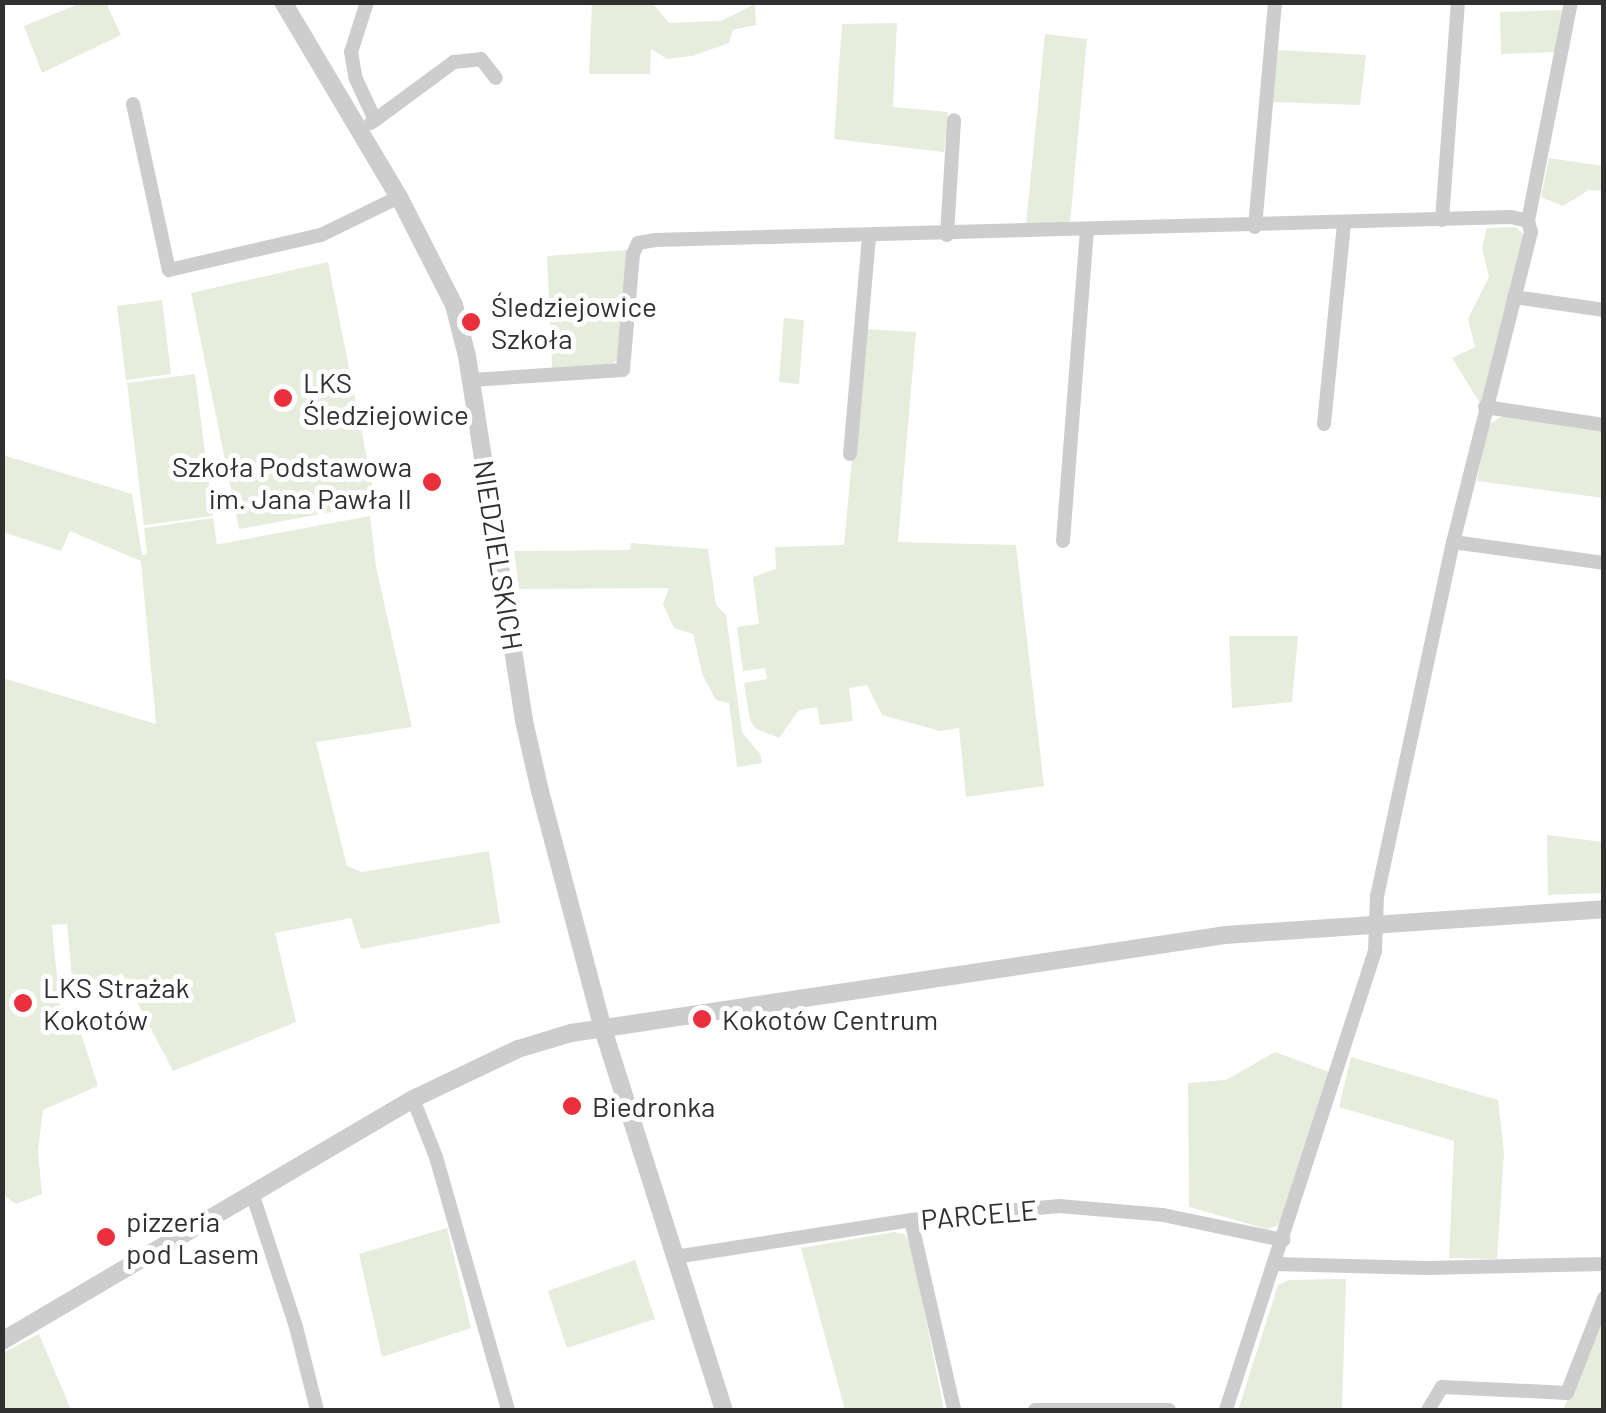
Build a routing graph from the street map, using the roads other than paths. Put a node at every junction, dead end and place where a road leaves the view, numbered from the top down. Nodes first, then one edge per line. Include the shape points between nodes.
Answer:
1 (282, 2) edge
2 (366, 2) edge
3 (1458, 2) edge
4 (1571, 2) edge
5 (1275, 5) dead end
6 (496, 78) dead end
7 (133, 104) dead end
8 (954, 120) dead end
9 (368, 126) junction
10 (399, 197) junction
11 (1442, 220) junction
12 (1528, 221) junction
13 (1344, 223) junction
14 (1256, 227) junction
15 (1087, 230) junction
16 (946, 235) junction
17 (869, 236) junction
18 (1514, 297) junction
19 (1604, 310) edge
20 (472, 380) junction
21 (1485, 407) junction
22 (1324, 424) dead end
23 (1604, 426) edge
24 (850, 454) dead end
25 (1063, 541) dead end
26 (1453, 542) junction
27 (1604, 563) edge
28 (1604, 909) edge
29 (1375, 922) junction
30 (602, 1026) junction
31 (413, 1099) junction
32 (252, 1193) junction
33 (911, 1220) junction
34 (1283, 1240) junction
35 (676, 1258) junction
36 (1274, 1264) junction
37 (1604, 1264) edge
38 (1604, 1298) edge
39 (2, 1341) edge
40 (317, 1410) edge
41 (508, 1410) edge
42 (724, 1410) edge
43 (954, 1410) edge
44 (1035, 1410) edge
45 (1169, 1410) edge
46 (1226, 1410) edge
47 (1428, 1410) edge

1 - 9 street, NIEDZIELSKICH
2 - 9 street via 351,52
3 - 11 street
4 - 12 street
5 - 14 street
6 - 9 street via 481,59 454,62
7 - 10 street via 169,270 321,235
8 - 16 street
9 - 10 street, NIEDZIELSKICH
10 - 20 street, NIEDZIELSKICH via 450,295
11 - 12 street
11 - 13 street
12 - 18 street
13 - 14 street
13 - 22 street
14 - 15 street
15 - 16 street
15 - 25 street
16 - 17 street
17 - 20 street via 638,244 623,370
17 - 24 street
18 - 19 street
18 - 21 street
20 - 30 street, NIEDZIELSKICH via 524,722
21 - 23 street
21 - 26 street
26 - 27 street
26 - 29 street
28 - 29 street
29 - 30 street via 1132,947
29 - 34 street via 1375,950
30 - 31 street via 518,1049
30 - 35 street, NIEDZIELSKICH
31 - 32 street
31 - 41 street
32 - 39 street
32 - 40 street
33 - 34 street, PARCELE via 1077,1207 1163,1215
33 - 35 street, PARCELE
33 - 43 street
34 - 36 street
35 - 42 street, NIEDZIELSKICH
36 - 37 street
36 - 46 street
38 - 47 street via 1566,1393 1442,1387
44 - 45 street

